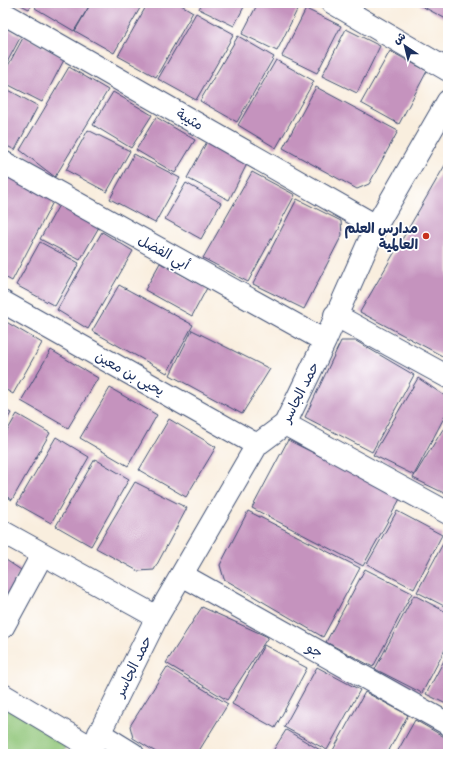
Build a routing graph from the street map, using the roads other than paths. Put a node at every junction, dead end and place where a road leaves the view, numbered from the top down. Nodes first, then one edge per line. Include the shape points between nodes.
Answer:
1 (332, 3) edge
2 (3, 13) edge
3 (448, 70) edge
4 (448, 101) edge
5 (3, 162) edge
6 (376, 226) junction
7 (3, 302) edge
8 (335, 315) junction
9 (325, 341) junction
10 (448, 377) edge
11 (285, 424) junction
12 (257, 445) junction
13 (448, 513) edge
14 (3, 532) edge
15 (42, 555) junction
16 (182, 575) junction
17 (157, 616) junction
18 (3, 627) edge
19 (3, 695) edge
20 (448, 724) edge
21 (93, 745) edge
22 (133, 754) edge

1 - 3 street
2 - 6 street, مثيبة
4 - 6 street, حمد الجاسر
5 - 9 street, أبي الفضل
6 - 8 street, حمد الجاسر
7 - 12 street, يحيى بن معين
8 - 9 street, حمد الجاسر
8 - 10 street
9 - 11 street, حمد الجاسر
11 - 12 street, حمد الجاسر
11 - 13 street
12 - 16 street, حمد الجاسر
14 - 15 street
15 - 17 street
15 - 18 street
16 - 17 street, حمد الجاسر
16 - 20 street, جو
17 - 21 street, حمد الجاسر
19 - 21 street
21 - 22 street

